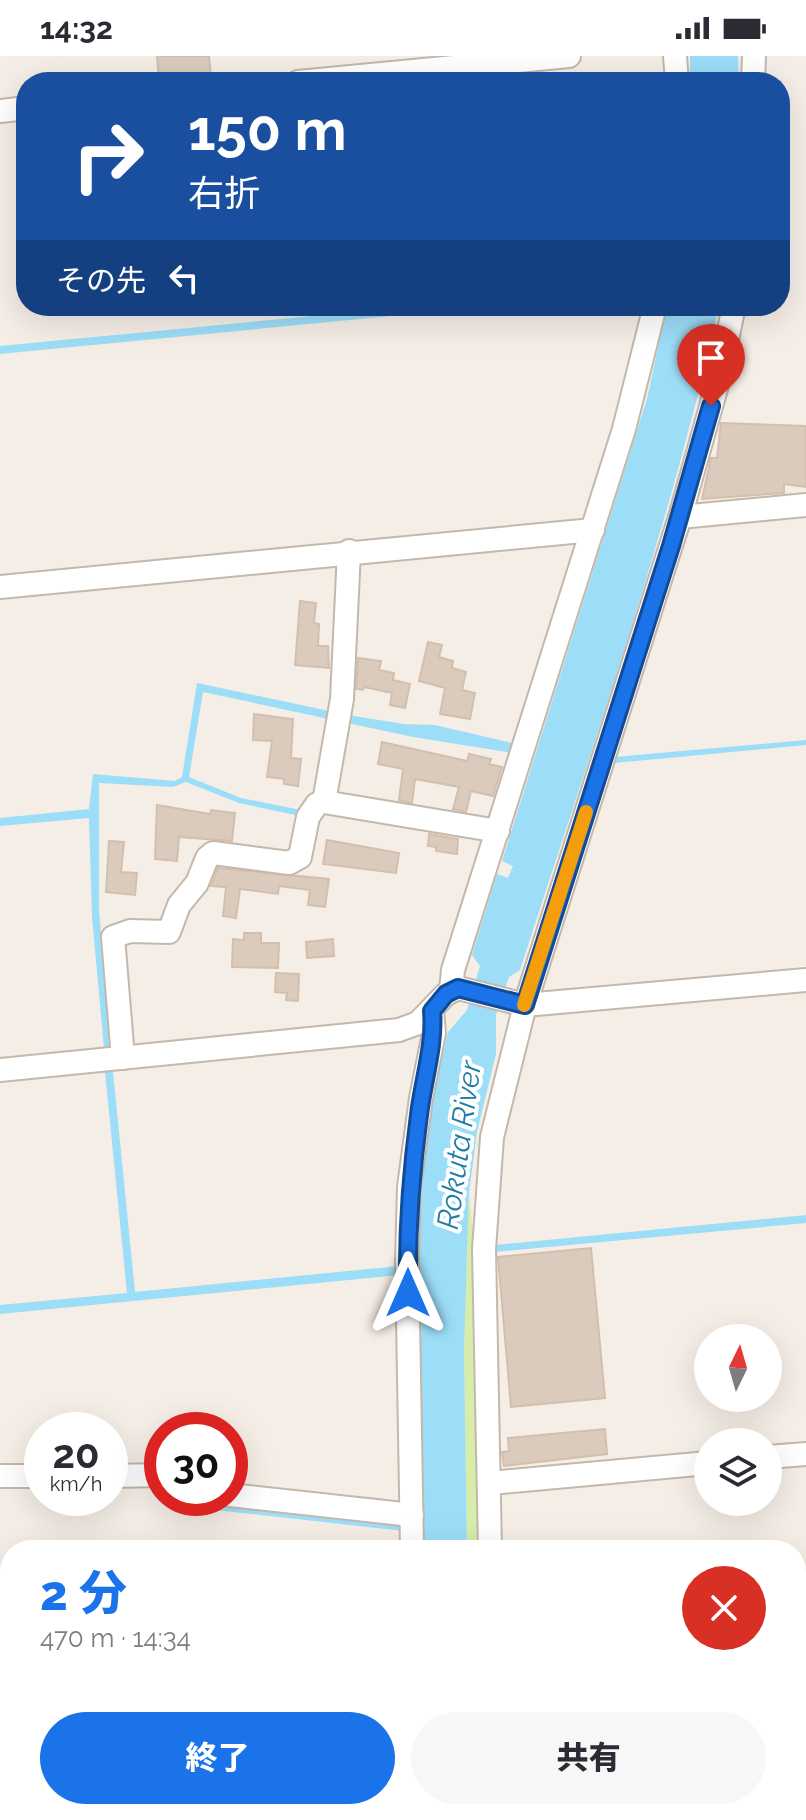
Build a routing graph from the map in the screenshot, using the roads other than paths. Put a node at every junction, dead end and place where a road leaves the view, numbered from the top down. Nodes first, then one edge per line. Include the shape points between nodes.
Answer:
1 (569, 56) edge
2 (402, 72) edge
3 (652, 316) edge
4 (732, 316) edge
5 (806, 505) edge
6 (680, 517) junction
7 (593, 530) junction
8 (349, 551) junction
9 (0, 587) edge
10 (324, 802) junction
11 (498, 831) junction
12 (806, 980) edge
13 (459, 989) junction
14 (516, 1004) junction
15 (432, 1011) junction
16 (123, 1058) junction
17 (0, 1070) edge
18 (806, 1454) edge
19 (782, 1456) edge
20 (694, 1464) edge
21 (0, 1476) edge
22 (24, 1476) edge
23 (490, 1483) junction
24 (248, 1497) edge
25 (412, 1515) junction
26 (412, 1540) edge
27 (490, 1540) edge

1 - 2 street
3 - 7 street
4 - 6 street
5 - 6 street
6 - 14 street
7 - 8 street
7 - 11 street
8 - 9 street
8 - 10 street via 339,717
10 - 11 street
10 - 16 street via 308,817 296,861 213,853 179,905 169,932 130,931 113,937
11 - 13 street via 453,970
12 - 14 street
13 - 14 street
13 - 15 street
14 - 23 street via 492,1137 484,1249
15 - 16 street via 418,1023 371,1035
15 - 25 street via 434,1033 409,1187
16 - 17 street
18 - 19 street
20 - 23 street
21 - 22 street
23 - 27 street
24 - 25 street
25 - 26 street

